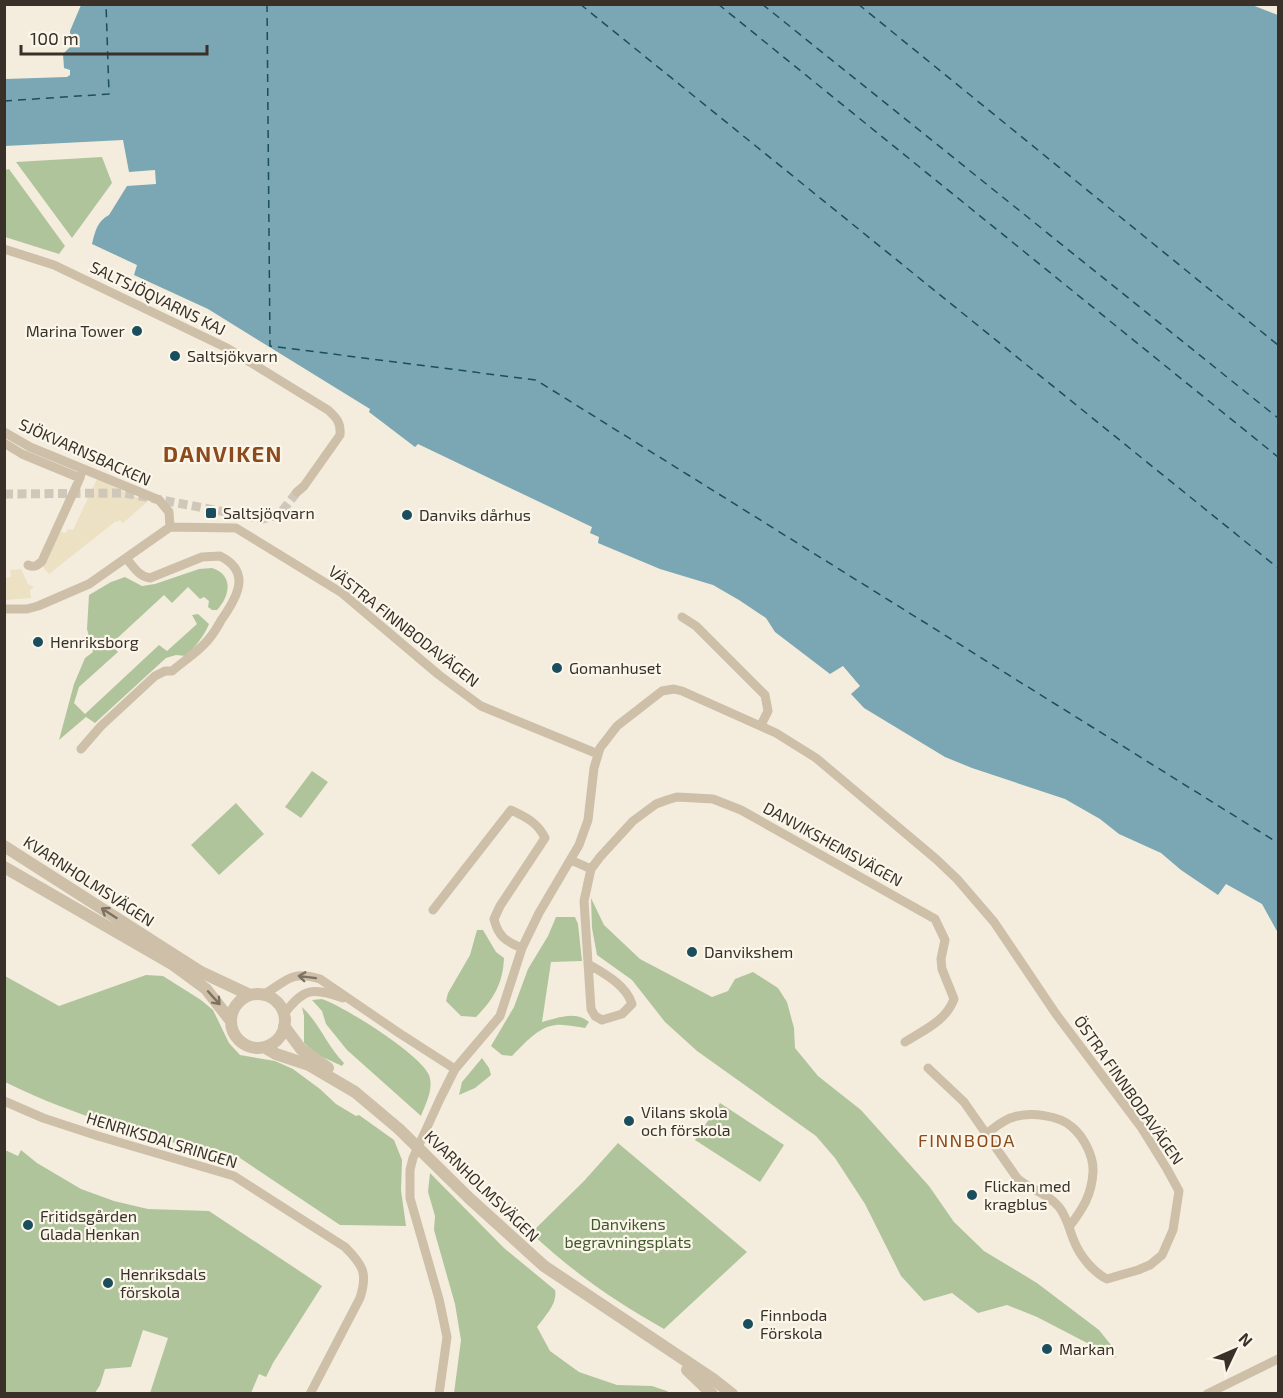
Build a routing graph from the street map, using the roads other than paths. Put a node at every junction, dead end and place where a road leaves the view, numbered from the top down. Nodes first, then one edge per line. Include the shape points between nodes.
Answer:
1 (4, 249) edge
2 (4, 432) edge
3 (4, 444) edge
4 (84, 468) junction
5 (80, 478) junction
6 (297, 492) tunnel mouth
7 (170, 527) junction
8 (126, 558) junction
9 (28, 566) dead end
10 (4, 609) edge
11 (682, 617) dead end
12 (761, 725) junction
13 (81, 749) dead end
14 (598, 754) junction
15 (4, 846) edge
16 (571, 860) junction
17 (4, 867) edge
18 (591, 869) junction
19 (433, 910) dead end
20 (522, 948) junction
21 (588, 964) junction
22 (256, 995) junction
23 (351, 1000) junction
24 (284, 1020) junction
25 (231, 1021) junction
26 (906, 1042) dead end
27 (264, 1047) junction
28 (928, 1068) dead end
29 (455, 1069) junction
30 (341, 1082) junction
31 (4, 1101) edge
32 (986, 1134) junction
33 (1069, 1227) junction
34 (665, 1348) junction
35 (1278, 1359) edge
36 (310, 1394) edge
37 (440, 1394) edge
38 (712, 1394) edge
39 (732, 1394) edge
40 (1207, 1394) edge

1 - 6 street, SALTSJÖQVARNS KAJ via 75,274 227,348 328,410 341,426 340,435
2 - 4 street, SJÖKVARNSBACKEN via 30,447
3 - 5 street
4 - 5 street
4 - 7 street, SJÖKVARNSBACKEN via 159,500 170,512
5 - 9 street via 42,561 37,566
7 - 8 street
7 - 14 street, VÄSTRA FINNBODAVÄGEN via 236,528 342,593 481,706
8 - 10 street via 89,584 55,599 27,609
8 - 13 street via 138,572 150,578 202,557 220,556 234,567 238,591 203,645 172,671 155,676
11 - 12 street via 765,695 768,711
12 - 14 street, ÖSTRA FINNBODAVÄGEN via 682,691 667,689 617,726
12 - 33 street, ÖSTRA FINNBODAVÄGEN via 816,758 936,859 980,904 1141,1127 1179,1191 1167,1245 1156,1260 1138,1270 1107,1279 1096,1273
14 - 16 street via 588,820
22 -> 15 street, KVARNHOLMSVÄGEN via 201,972
16 - 18 street
16 - 20 street
17 -> 25 street, KVARNHOLMSVÄGEN via 172,964 206,989
18 - 21 street, DANVIKSHEMSVÄGEN via 584,901
18 - 26 street, DANVIKSHEMSVÄGEN via 628,826 656,804 695,798 741,810 936,919 945,940 942,969 954,999 931,1027
19 - 20 street via 511,810 530,818 545,838 494,919 501,937
20 - 29 street via 500,1016
21 - 21 street, DANVIKSHEMSVÄGEN via 611,978 630,998 632,1004 622,1014 602,1020 595,1016 591,1009
23 -> 22 street via 330,984 308,976 291,976
22 - 24 street, KVARNHOLMSVÄGEN via 273,999
22 - 25 street via 236,1005
23 - 24 street via 324,991 308,991
23 - 29 street
24 - 27 street via 276,1041
24 - 30 street, KVARNHOLMSVÄGEN via 301,1048
25 - 27 street, KVARNHOLMSVÄGEN via 238,1039 247,1045
27 - 30 street, KVARNHOLMSVÄGEN
28 - 32 street, ÖSTRA FINNBODAVÄGEN via 964,1102
29 - 37 street via 410,1170 411,1198 447,1336
30 - 34 street, KVARNHOLMSVÄGEN via 399,1129 544,1266
31 - 36 street, HENRIKSDALSRINGEN via 87,1133 234,1176 345,1247 359,1262 364,1285
32 - 33 street, ÖSTRA FINNBODAVÄGEN via 1017,1178 1052,1199
32 - 33 street via 1011,1117 1025,1115 1055,1119 1071,1126 1091,1156 1094,1170 1084,1208
34 - 38 street, KVARNHOLMSVÄGEN
34 - 39 street, KVARNHOLMSVÄGEN
35 - 40 street

